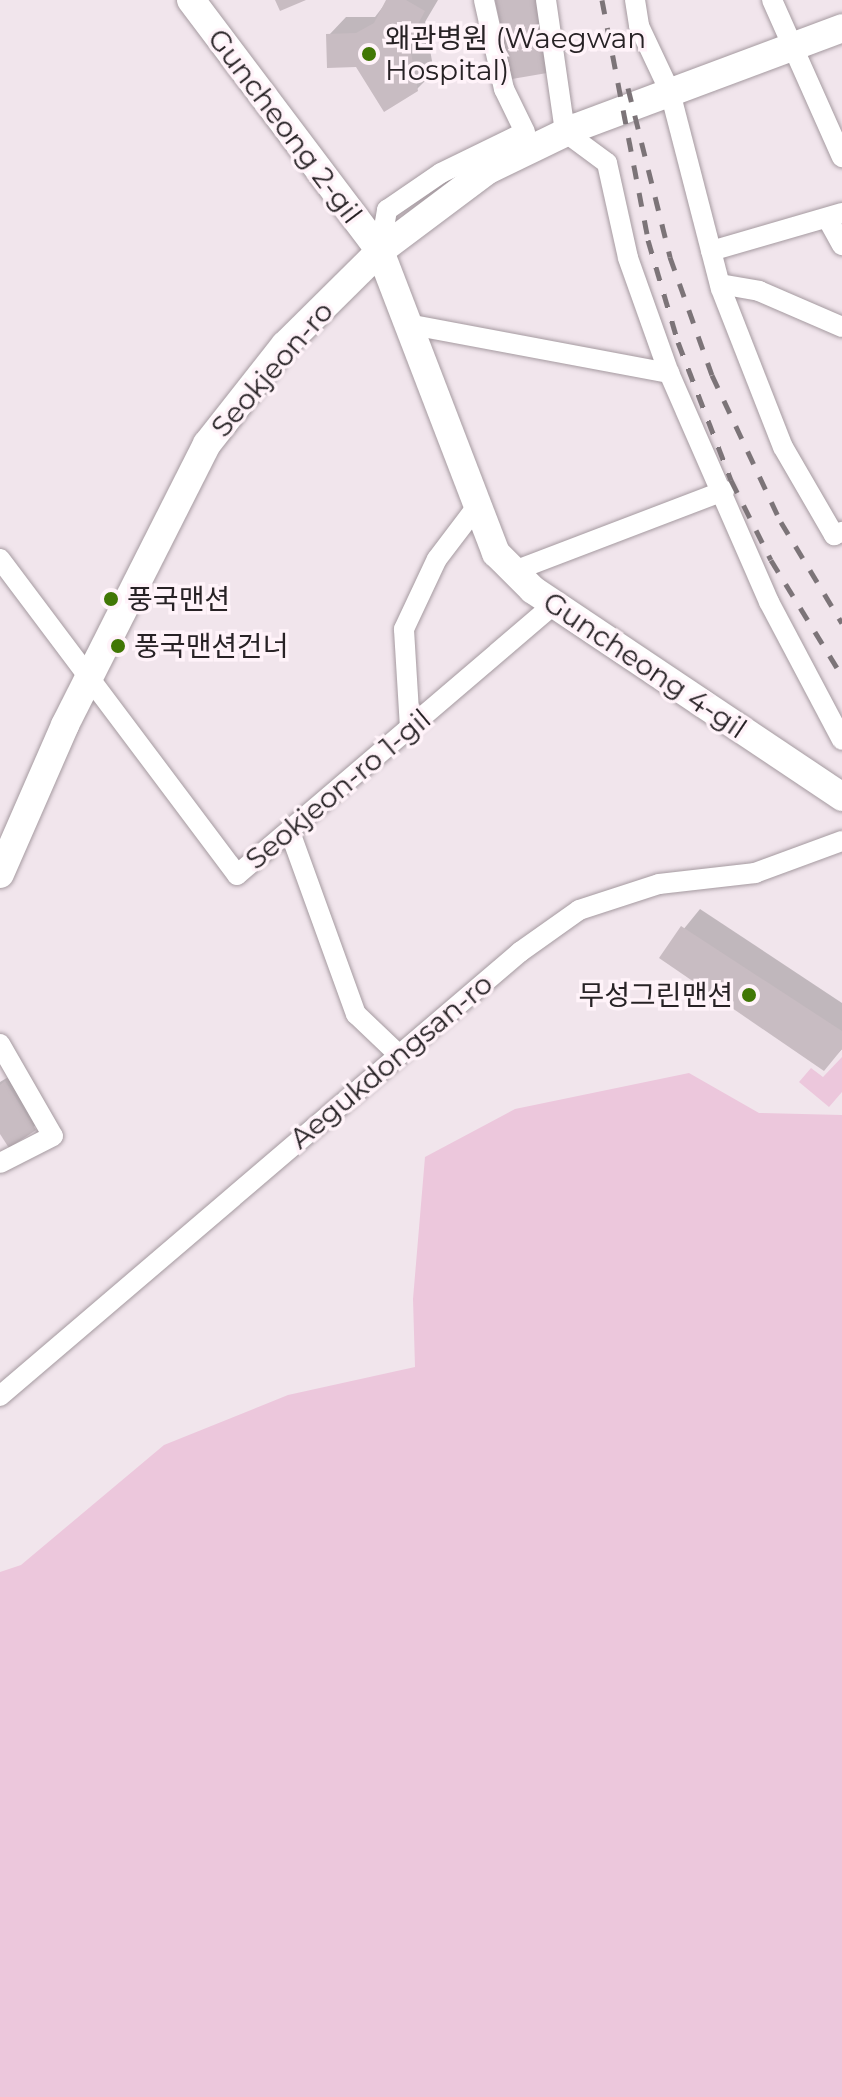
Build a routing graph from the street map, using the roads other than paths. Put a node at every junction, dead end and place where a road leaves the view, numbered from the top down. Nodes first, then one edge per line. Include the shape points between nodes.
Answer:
1 (191, 0) edge
2 (484, 0) edge
3 (546, 0) edge
4 (635, 0) edge
5 (772, 0) edge
6 (842, 28) edge
7 (792, 46) junction
8 (670, 92) junction
9 (565, 132) junction
10 (842, 157) edge
11 (834, 216) edge
12 (842, 245) edge
13 (380, 251) junction
14 (711, 251) junction
15 (720, 284) junction
16 (407, 324) junction
17 (842, 327) edge
18 (669, 373) junction
19 (724, 491) junction
20 (478, 505) junction
21 (842, 532) edge
22 (0, 559) edge
23 (514, 571) junction
24 (554, 604) junction
25 (89, 677) junction
26 (410, 728) junction
27 (842, 740) edge
28 (842, 797) edge
29 (290, 832) junction
30 (842, 841) edge
31 (0, 874) edge
32 (0, 1044) edge
33 (398, 1054) junction
34 (0, 1163) edge
35 (0, 1396) edge

1 - 13 street, Guncheong 2-gil
2 - 13 street via 504,89 525,132 441,173 387,210
3 - 9 street
4 - 8 street via 639,26
5 - 7 street
6 - 7 street, Seokjeon-ro
7 - 8 street, Seokjeon-ro
7 - 10 street
8 - 9 street, Seokjeon-ro
8 - 14 street
9 - 13 street, Seokjeon-ro via 488,170
9 - 18 street via 607,163 628,258
11 - 12 street
11 - 14 street
13 - 16 street, Guncheong 4-gil
13 - 25 street, Seokjeon-ro via 285,345 207,444
14 - 15 street
15 - 17 street via 759,291
15 - 21 street via 783,447 834,535
16 - 18 street
16 - 20 street, Guncheong 4-gil
18 - 19 street
19 - 23 street
19 - 27 street via 769,602
20 - 23 street, Guncheong 4-gil via 496,553
20 - 26 street via 437,559 404,629
22 - 25 street
23 - 24 street, Guncheong 4-gil
24 - 26 street, Seokjeon-ro 1-gil
24 - 28 street, Guncheong 4-gil
25 - 29 street, Seokjeon-ro 1-gil via 237,875
25 - 31 street, Seokjeon-ro
26 - 29 street, Seokjeon-ro 1-gil
29 - 33 street via 356,1014
30 - 33 street, Aegukdongsan-ro via 755,873 659,884 579,910
32 - 34 street via 53,1136
33 - 35 street, Aegukdongsan-ro

